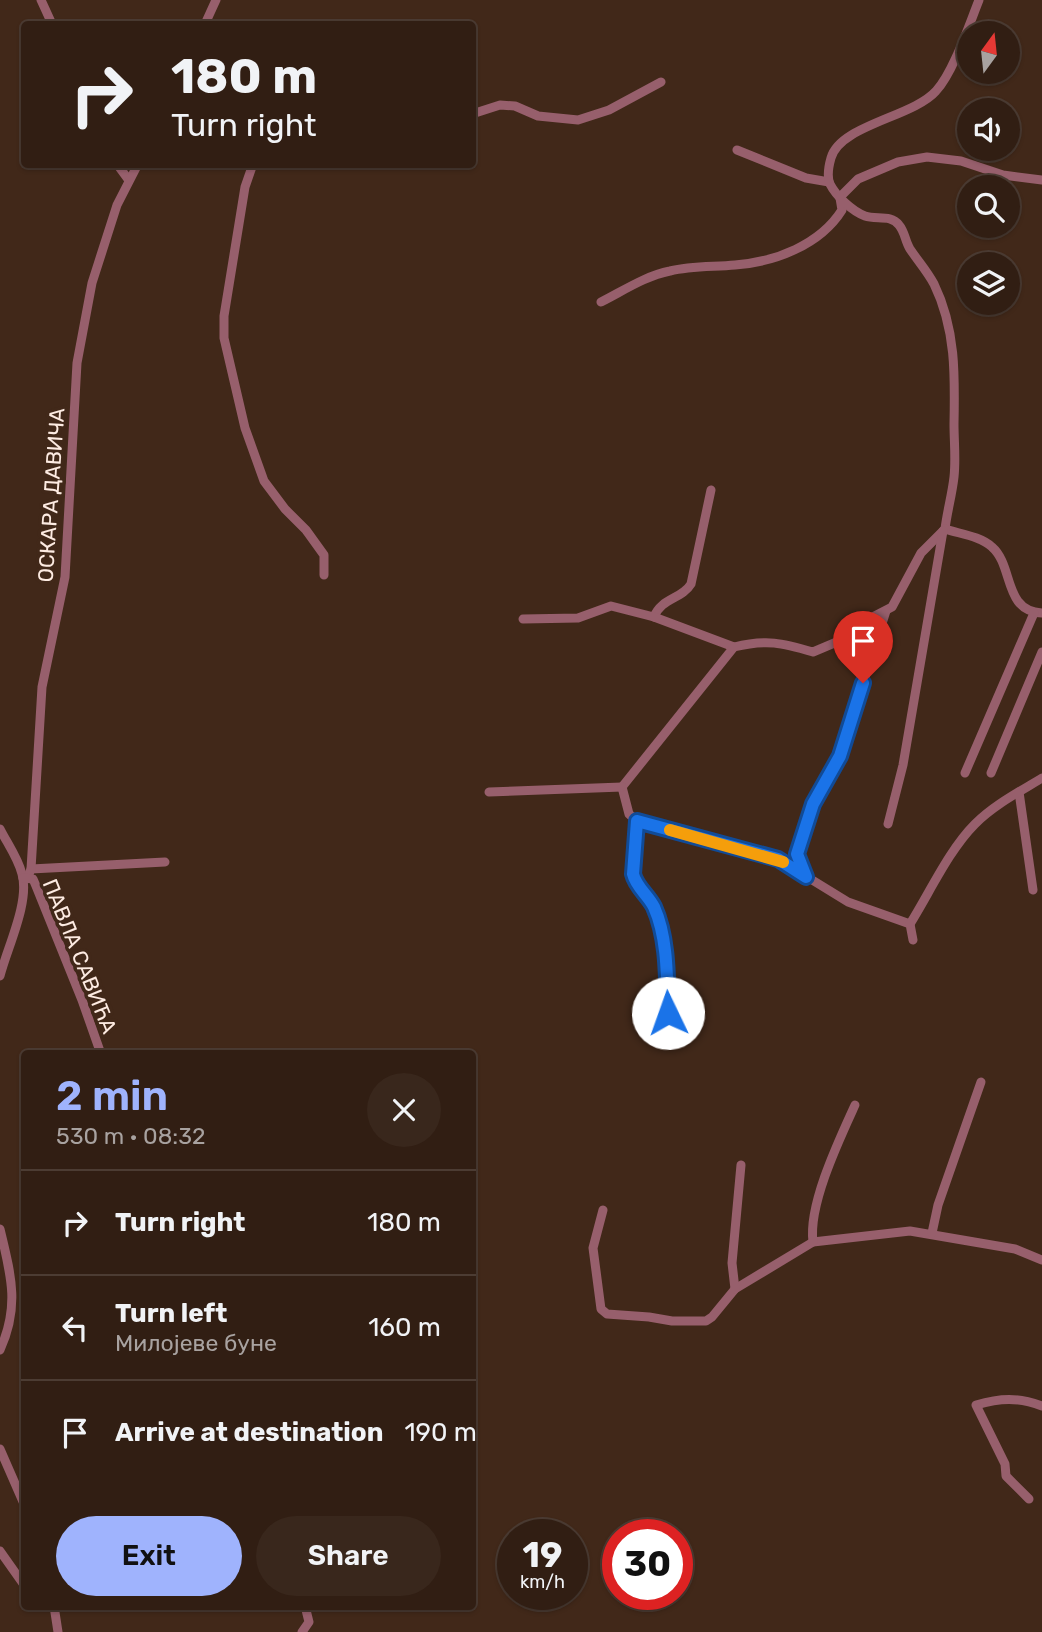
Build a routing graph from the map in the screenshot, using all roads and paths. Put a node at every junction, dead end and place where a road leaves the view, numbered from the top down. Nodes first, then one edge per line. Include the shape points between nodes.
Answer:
1 (41, 0) edge
2 (216, 0) edge
3 (979, 0) edge
4 (51, 21) edge
5 (206, 21) edge
6 (661, 82) dead end
7 (476, 113) edge
8 (737, 150) dead end
9 (120, 168) edge
10 (135, 168) edge
11 (252, 168) edge
12 (128, 179) junction
13 (1042, 180) edge
14 (829, 182) junction
15 (840, 197) junction
16 (601, 302) dead end
17 (711, 490) dead end
18 (942, 531) junction
19 (324, 575) dead end
20 (886, 611) junction
21 (1038, 613) edge
22 (654, 617) junction
23 (523, 619) dead end
24 (734, 647) junction
25 (1042, 652) edge
26 (991, 772) dead end
27 (965, 773) dead end
28 (1042, 778) edge
29 (622, 787) junction
30 (489, 792) dead end
31 (1019, 792) junction
32 (637, 821) junction
33 (888, 824) dead end
34 (0, 829) edge
35 (165, 862) dead end
36 (27, 874) junction
37 (806, 877) junction
38 (1032, 890) dead end
39 (910, 924) junction
40 (913, 940) dead end
41 (0, 976) edge
42 (668, 1013) dead end
43 (100, 1050) edge
44 (981, 1082) dead end
45 (855, 1105) dead end
46 (741, 1164) dead end
47 (603, 1210) dead end
48 (0, 1229) edge
49 (932, 1233) junction
50 (813, 1242) junction
51 (1042, 1260) edge
52 (735, 1289) junction
53 (0, 1350) edge
54 (1042, 1406) edge
55 (0, 1449) edge
56 (21, 1497) edge
57 (1029, 1499) dead end
58 (0, 1551) edge
59 (21, 1581) edge
60 (54, 1610) edge
61 (306, 1610) edge
62 (58, 1632) edge
63 (302, 1632) edge

1 - 4 street
2 - 5 street
3 - 14 street via 936,91 922,104 840,143 831,159
6 - 7 street via 609,110 578,120 538,116 515,106 500,105
8 - 14 street via 806,178
9 - 12 street
10 - 12 street, ОСКАРА ДАВИЧА
11 - 19 street via 223,316 224,338 245,428 264,481 324,555
12 - 36 street, ОСКАРА ДАВИЧА via 92,284 77,363 65,577 42,687
13 - 15 street via 927,157 898,162 858,178
14 - 15 street
15 - 16 street via 842,210 837,218 799,248 757,262 669,271
15 - 18 street via 862,215 898,223 942,303 956,384 956,460
17 - 22 street via 691,584 663,602
18 - 20 street via 920,553
18 - 21 street via 983,541 994,549 1011,591 1023,606
18 - 33 street via 903,765
20 - 24 street via 813,652 778,642
20 - 37 street via 840,756 813,804 797,854
21 - 27 street
22 - 23 street via 611,607 578,618
22 - 24 street
24 - 29 street
25 - 26 street
28 - 31 street
29 - 30 street
29 - 32 street via 629,814
31 - 38 street
31 - 39 street via 975,824 960,842
32 - 37 street via 778,859
32 - 42 street via 633,874 662,930
34 - 36 street, ПАВЛА САВИЋА
35 - 36 street
36 - 41 street, ОСКАРА ДАВИЧА
36 - 43 street, ПАВЛА САВИЋА via 36,886
37 - 39 street via 848,901
39 - 40 street
44 - 49 street
45 - 50 street via 812,1218
46 - 52 street via 732,1264
47 - 52 street via 593,1248 599,1302 607,1314 706,1321
48 - 53 street via 13,1302
49 - 50 street via 910,1230
49 - 51 street via 1015,1249
50 - 52 street
54 - 57 street via 1009,1398 976,1405 1006,1464 1006,1476
55 - 56 street
58 - 59 street
60 - 62 street
61 - 63 street via 309,1622

